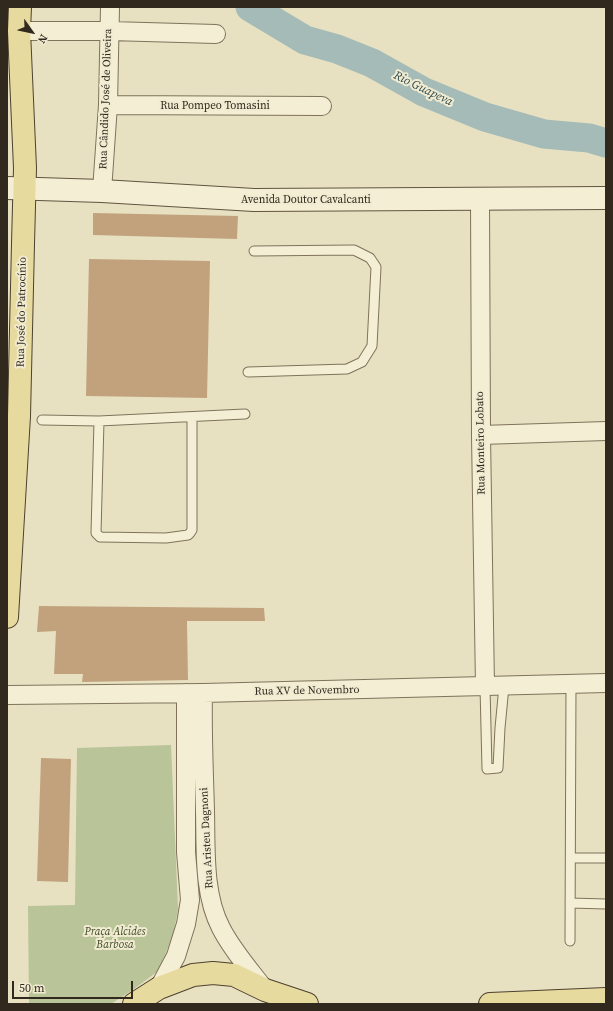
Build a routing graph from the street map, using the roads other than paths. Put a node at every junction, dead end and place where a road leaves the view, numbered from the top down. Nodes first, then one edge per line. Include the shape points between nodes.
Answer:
1 (20, 7) edge
2 (110, 7) edge
3 (19, 31) junction
4 (110, 31) junction
5 (216, 34) dead end
6 (108, 106) junction
7 (322, 106) dead end
8 (15, 189) edge
9 (102, 191) junction
10 (606, 198) edge
11 (480, 200) junction
12 (254, 250) dead end
13 (248, 372) dead end
14 (245, 414) dead end
15 (192, 417) junction
16 (42, 420) dead end
17 (99, 421) junction
18 (606, 431) edge
19 (481, 435) junction
20 (7, 617) edge
21 (606, 683) edge
22 (571, 684) junction
23 (485, 686) junction
24 (504, 686) junction
25 (195, 693) junction
26 (7, 695) edge
27 (570, 858) junction
28 (606, 858) edge
29 (570, 904) junction
30 (606, 904) edge
31 (570, 941) dead end
32 (159, 988) junction
33 (268, 997) edge
34 (606, 999) edge
35 (134, 1004) edge
36 (307, 1004) edge
37 (490, 1004) edge

1 - 3 main road, Rua José do Patrocínio
2 - 4 street, Rua Cândido José de Oliveira
3 - 4 street
3 - 8 main road, Rua José do Patrocínio via 24,168
4 - 5 street
4 - 6 street, Rua Cândido José de Oliveira
6 - 7 street, Rua Pompeo Tomasini
6 - 9 street, Rua Cândido José de Oliveira
8 - 9 main road, Avenida Doutor Cavalcanti
8 - 20 main road, Rua José do Patrocínio via 19,416
9 - 11 main road, Avenida Doutor Cavalcanti via 254,200
10 - 11 main road, Avenida Doutor Cavalcanti
11 - 19 street, Rua Monteiro Lobato
12 - 13 lane via 354,250 370,258 376,267 372,346 362,362 347,369
14 - 15 lane
15 - 17 lane
15 - 17 lane via 192,530 188,536 166,538 100,537 96,533
16 - 17 lane
18 - 19 street
19 - 23 street, Rua Monteiro Lobato
21 - 22 street, Rua XV de Novembro
22 - 24 street, Rua XV de Novembro
22 - 27 lane
23 - 24 street, Rua XV de Novembro
23 - 24 lane via 487,769 498,768
23 - 25 street, Rua XV de Novembro
25 - 26 street, Rua XV de Novembro
25 - 32 street, Rua Aristeu Dagnoni via 186,852 190,900 176,956
25 - 33 street, Rua Aristeu Dagnoni via 202,732 210,900 224,934
27 - 28 lane
27 - 29 lane
29 - 30 lane
29 - 31 lane
32 - 33 main road via 193,975 213,973 234,976
32 - 35 main road
33 - 36 main road
34 - 37 main road

